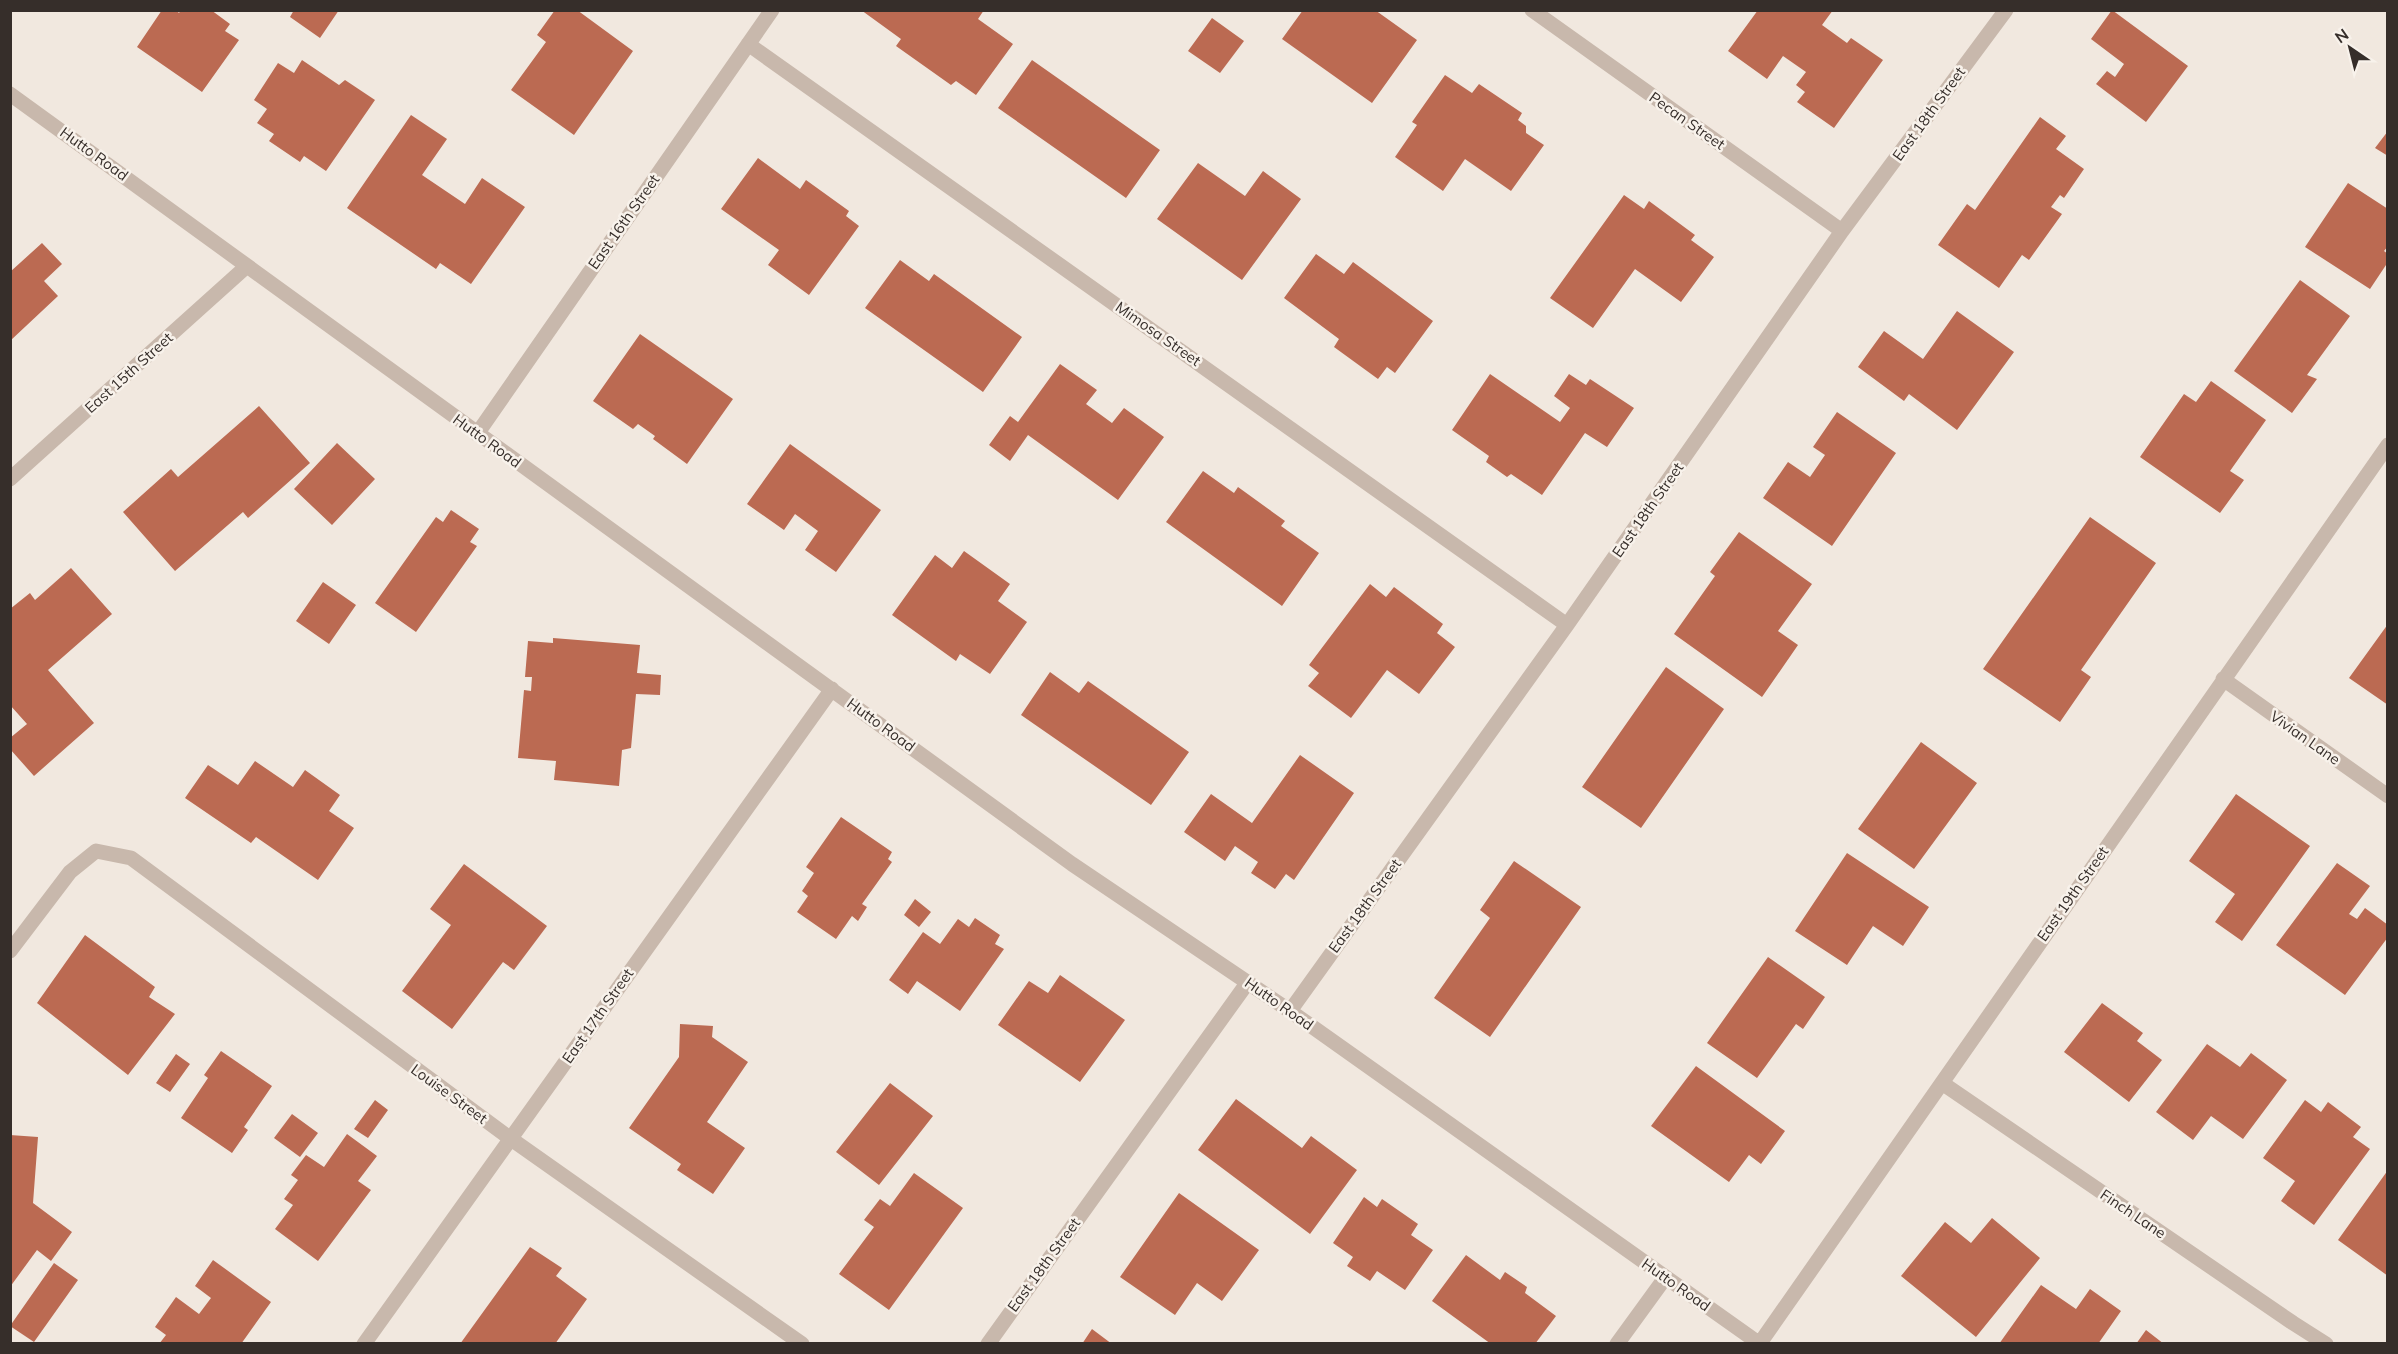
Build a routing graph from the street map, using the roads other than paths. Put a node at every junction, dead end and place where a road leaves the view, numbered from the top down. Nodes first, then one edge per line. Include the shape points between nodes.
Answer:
1 (772, 10) edge
2 (1532, 10) edge
3 (2006, 10) edge
4 (748, 44) junction
5 (10, 94) edge
6 (1842, 231) junction
7 (248, 266) junction
8 (477, 434) junction
9 (2388, 445) edge
10 (10, 480) edge
11 (1567, 625) junction
12 (2223, 679) junction
13 (832, 689) junction
14 (2388, 796) edge
15 (10, 951) edge
16 (1248, 982) junction
17 (1290, 1011) junction
18 (1942, 1083) junction
19 (511, 1139) junction
20 (1665, 1278) junction
21 (1760, 1343) edge
22 (364, 1344) edge
23 (802, 1344) edge
24 (988, 1344) edge
25 (1617, 1344) edge
26 (2326, 1344) edge

1 - 4 street, East 16th Street
2 - 6 street, Pecan Street
3 - 6 street, East 18th Street
4 - 8 street, East 16th Street
4 - 11 street, Mimosa Street
5 - 7 street, Hutto Road
6 - 11 street, East 18th Street
7 - 8 street, Hutto Road
7 - 10 street, East 15th Street
8 - 13 street, Hutto Road
9 - 12 street, East 19th Street
11 - 17 street, East 18th Street
12 - 14 street, Vivian Lane
12 - 18 street, East 19th Street
13 - 16 street, Hutto Road via 1072,864
13 - 19 street, East 17th Street
15 - 19 street, Louise Street via 70,872 96,851 132,858
16 - 17 street, Hutto Road
16 - 24 street, East 18th Street
17 - 20 street, Hutto Road
18 - 21 street, East 19th Street
18 - 26 street, Finch Lane
19 - 22 street, East 17th Street
19 - 23 street, Louise Street
20 - 21 street, Hutto Road
20 - 25 street

